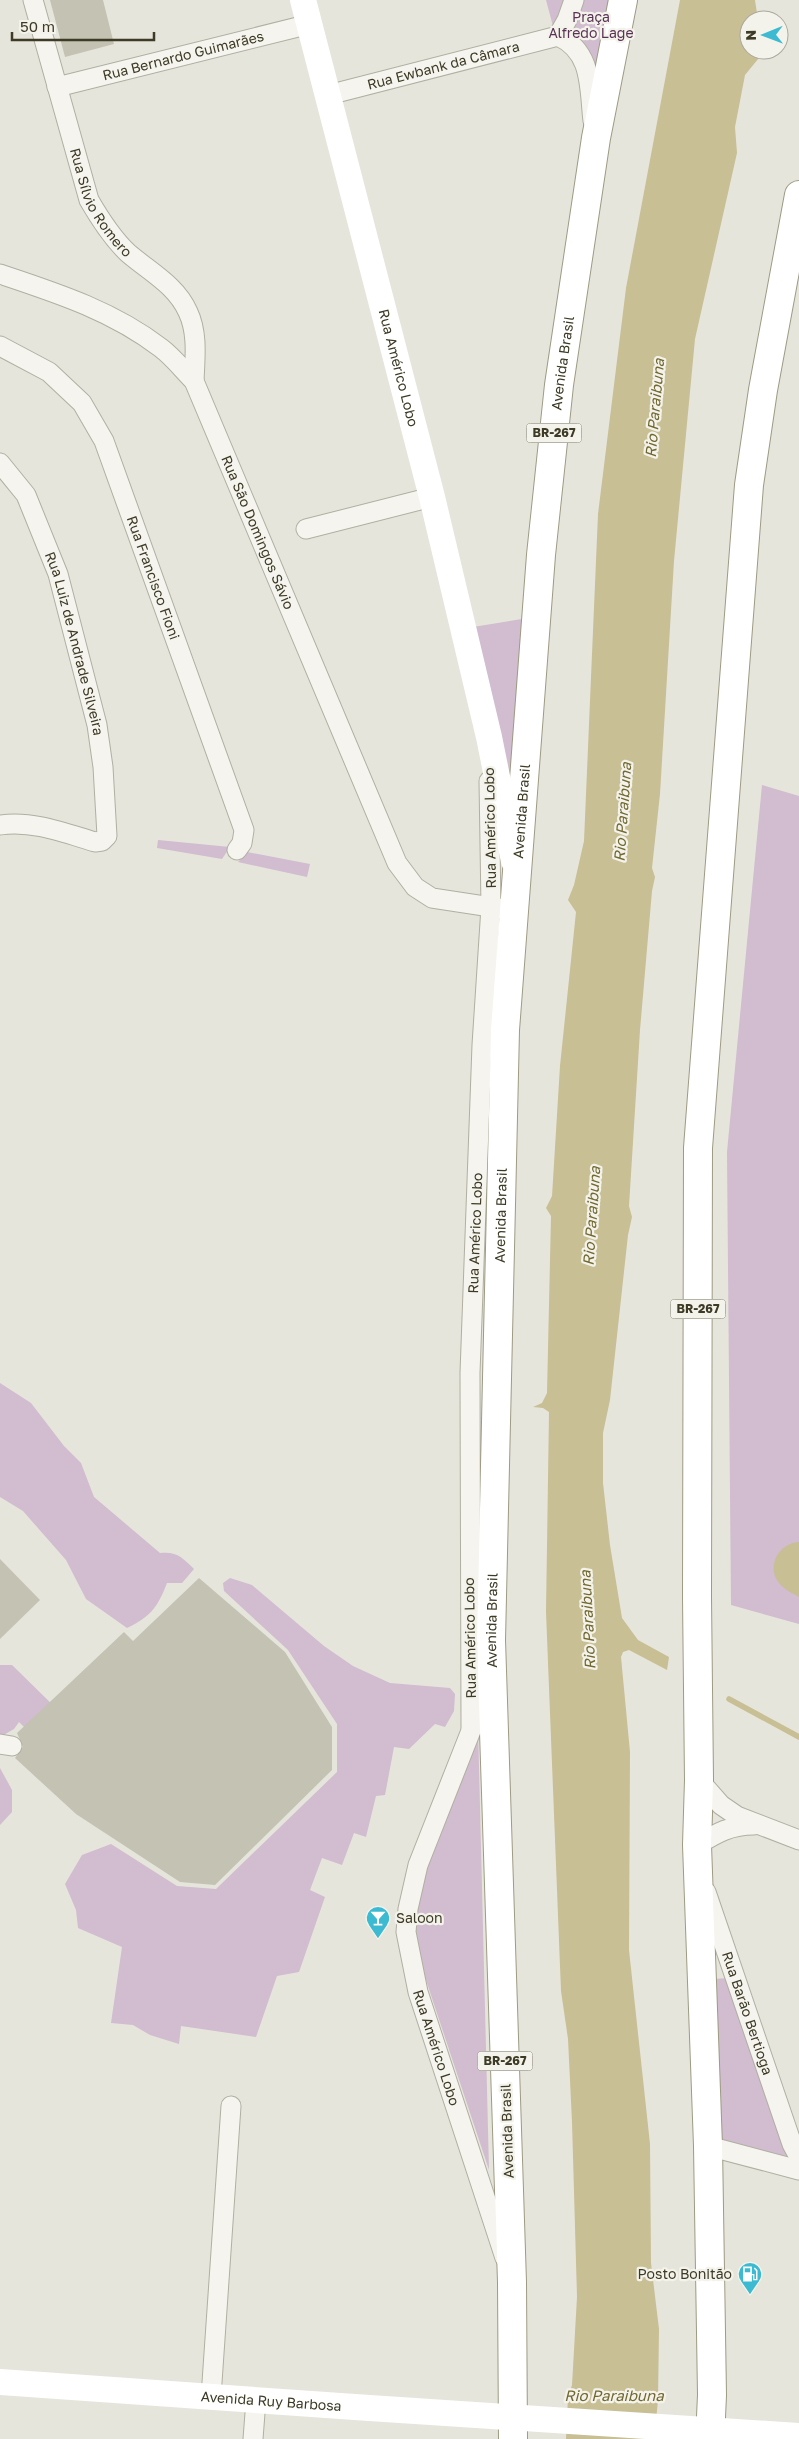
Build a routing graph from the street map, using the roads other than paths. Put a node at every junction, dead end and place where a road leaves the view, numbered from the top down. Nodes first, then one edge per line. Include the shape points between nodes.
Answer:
1 (33, 0) edge
2 (574, 0) edge
3 (623, 0) edge
4 (306, 12) edge
5 (558, 36) junction
6 (57, 87) junction
7 (328, 94) junction
8 (596, 138) junction
9 (799, 195) edge
10 (0, 274) edge
11 (0, 346) edge
12 (194, 381) junction
13 (0, 463) edge
14 (432, 497) junction
15 (306, 529) dead end
16 (489, 738) junction
17 (0, 825) edge
18 (237, 850) dead end
19 (515, 870) junction
20 (502, 909) junction
21 (491, 1682) junction
22 (472, 1728) junction
23 (699, 1780) junction
24 (757, 1826) junction
25 (799, 1840) edge
26 (697, 1856) junction
27 (231, 2106) dead end
28 (708, 2146) junction
29 (799, 2157) edge
30 (799, 2170) edge
31 (512, 2282) junction
32 (0, 2382) edge
33 (212, 2397) junction
34 (256, 2400) junction
35 (513, 2429) edge
36 (710, 2434) edge
37 (799, 2436) edge
38 (253, 2439) edge

1 - 6 street, Rua Sílvio Romero
2 - 5 street
3 - 8 highway, Avenida Brasil / BR-267
4 - 6 street, Rua Bernardo Guimarães
4 - 7 main road, Rua Américo Lobo
5 - 7 street, Rua Ewbank da Câmara
5 - 8 street via 571,42 587,69
6 - 12 street, Rua Sílvio Romero via 89,200 105,227 128,252 170,285 189,312 195,340
7 - 14 main road, Rua Américo Lobo
8 - 19 highway, Avenida Brasil / BR-267 via 559,385 541,555
9 - 23 highway, BR-267 via 762,390 749,485 698,1148
10 - 12 street, Rua São Domingos Sávio via 65,296 124,322 163,349
11 - 18 street, Rua Francisco Fioni via 49,372 82,404 104,441 244,830
12 - 20 street, Rua São Domingos Sávio via 397,863 415,887 432,898
13 - 17 street, Rua Luiz de Andrade Silveira via 26,495 58,574 97,725 107,836 95,842 41,827 13,823
14 - 15 street
14 - 16 main road, Rua Américo Lobo
16 - 19 main road, Rua Américo Lobo
16 - 20 street, Rua Américo Lobo
19 - 20 highway, Avenida Brasil / BR-267
20 - 21 highway, Avenida Brasil / BR-267 via 505,1030
20 - 22 street, Rua Américo Lobo via 483,1037 472,1287 469,1518
21 - 22 street, Rua Américo Lobo
21 - 31 highway, Avenida Brasil / BR-267
22 - 31 street, Rua Américo Lobo via 418,1865 406,1932 418,1992
23 - 24 street via 721,1805
23 - 26 highway, BR-267
24 - 25 street
24 - 26 street via 736,1825 722,1829
26 - 28 highway, BR-267
26 - 29 street, Rua Barão Bertioga via 744,2006
27 - 33 street
28 - 30 street
28 - 36 highway, BR-267
31 - 35 highway, Avenida Brasil / BR-267
32 - 33 main road, Avenida Ruy Barbosa
33 - 34 main road, Avenida Ruy Barbosa
34 - 35 main road, Avenida Ruy Barbosa
34 - 38 street
35 - 36 main road, Avenida Ruy Barbosa via 543,2420 678,2428
36 - 37 main road

